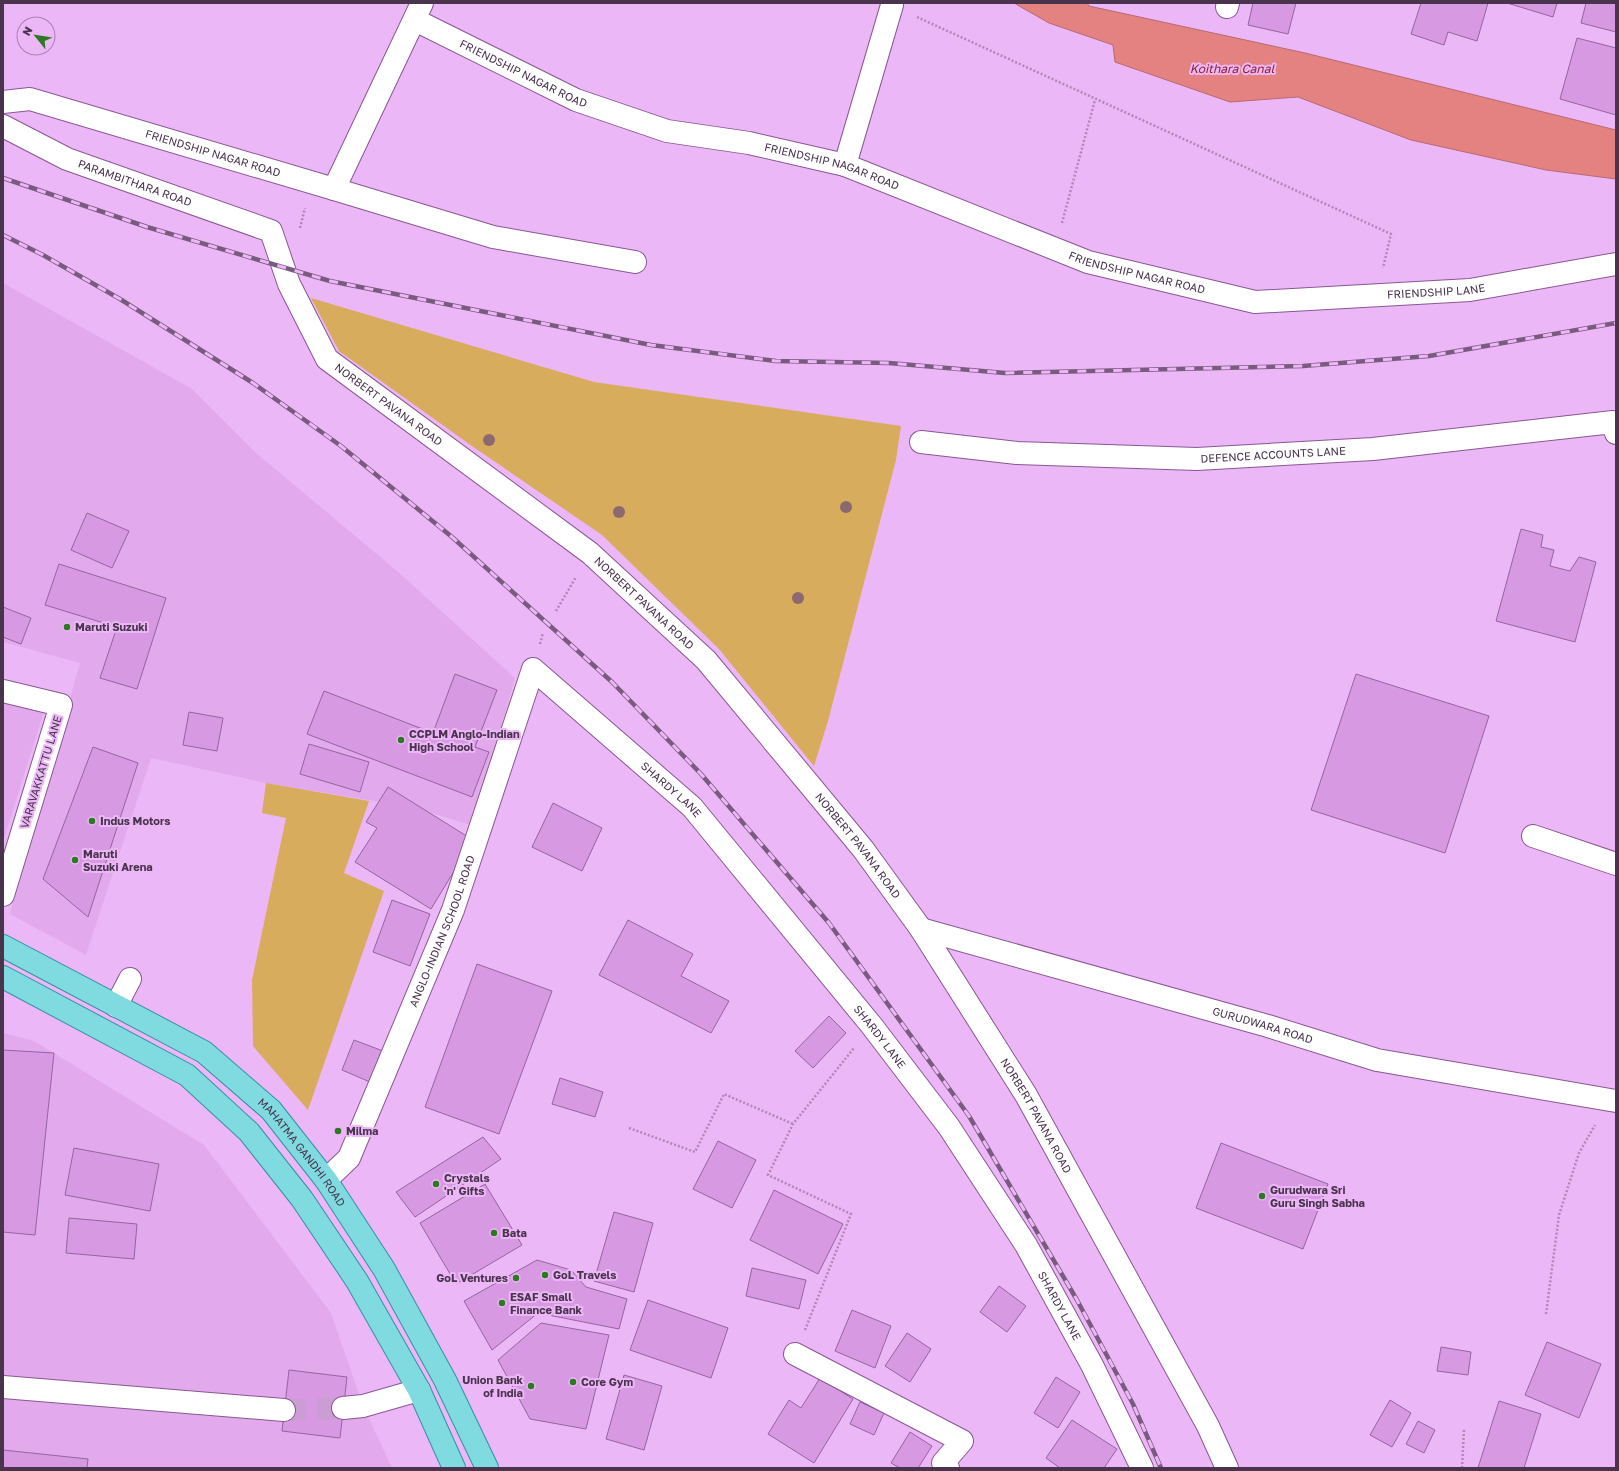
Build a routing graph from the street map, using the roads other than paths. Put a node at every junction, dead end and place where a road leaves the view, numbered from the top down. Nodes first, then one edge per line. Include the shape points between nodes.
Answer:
1 (892, 5) road end
2 (419, 11) edge
3 (3, 102) edge
4 (3, 126) edge
5 (845, 165) junction
6 (334, 189) junction
7 (635, 262) dead end
8 (1616, 264) edge
9 (1255, 302) joint
10 (327, 359) joint
11 (1616, 433) edge
12 (921, 442) dead end
13 (533, 669) joint
14 (3, 691) edge
15 (1533, 836) dead end
16 (1616, 864) edge
17 (3, 895) edge
18 (921, 929) junction
19 (3, 946) edge
20 (3, 977) edge
21 (130, 979) dead end
22 (116, 1006) junction
23 (1614, 1096) edge
24 (326, 1180) junction
25 (795, 1354) road end
26 (446, 1380) junction
27 (3, 1387) edge
28 (420, 1390) junction
29 (343, 1408) tunnel mouth
30 (284, 1410) tunnel mouth
31 (454, 1468) edge
32 (487, 1468) edge
33 (948, 1468) edge
34 (1142, 1468) edge
35 (1227, 1468) edge

1 - 5 street
2 - 5 street, FRIENDSHIP NAGAR ROAD via 576,100 667,131 749,143
2 - 6 street, FRIENDSHIP NAGAR ROAD
3 - 6 street, FRIENDSHIP NAGAR ROAD via 30,99
4 - 10 street, PARAMBITHARA ROAD via 67,159 271,231 289,284
5 - 9 street, FRIENDSHIP NAGAR ROAD via 1088,262
6 - 7 street via 493,237
8 - 9 street, FRIENDSHIP LANE via 1470,290
10 - 18 street, NORBERT PAVANA ROAD via 590,552 706,660 868,846
11 - 12 street, DEFENCE ACCOUNTS LANE via 1613,422 1373,449 1197,459 1017,453
13 - 24 street, ANGLO-INDIAN SCHOOL ROAD via 453,910 349,1158
13 - 34 street, SHARDY LANE via 692,807 872,1026 949,1127 1026,1245 1092,1365
14 - 17 street, VARAVAKKATTU LANE via 61,705
15 - 16 street
18 - 23 street, GURUDWARA ROAD via 1268,1026 1377,1060
18 - 35 street, NORBERT PAVANA ROAD via 1026,1096 1208,1426
19 - 22 main road, MAHATMA GANDHI ROAD
20 - 28 main road via 187,1075 249,1132 302,1199 353,1275
21 - 22 street
22 - 24 main road, MAHATMA GANDHI ROAD via 204,1052 271,1110
24 - 26 main road, MAHATMA GANDHI ROAD via 384,1268
25 - 33 street via 962,1441 943,1462
26 - 28 main road
26 - 32 main road, MAHATMA GANDHI ROAD
27 - 30 street
28 - 29 street via 363,1406
28 - 31 main road

